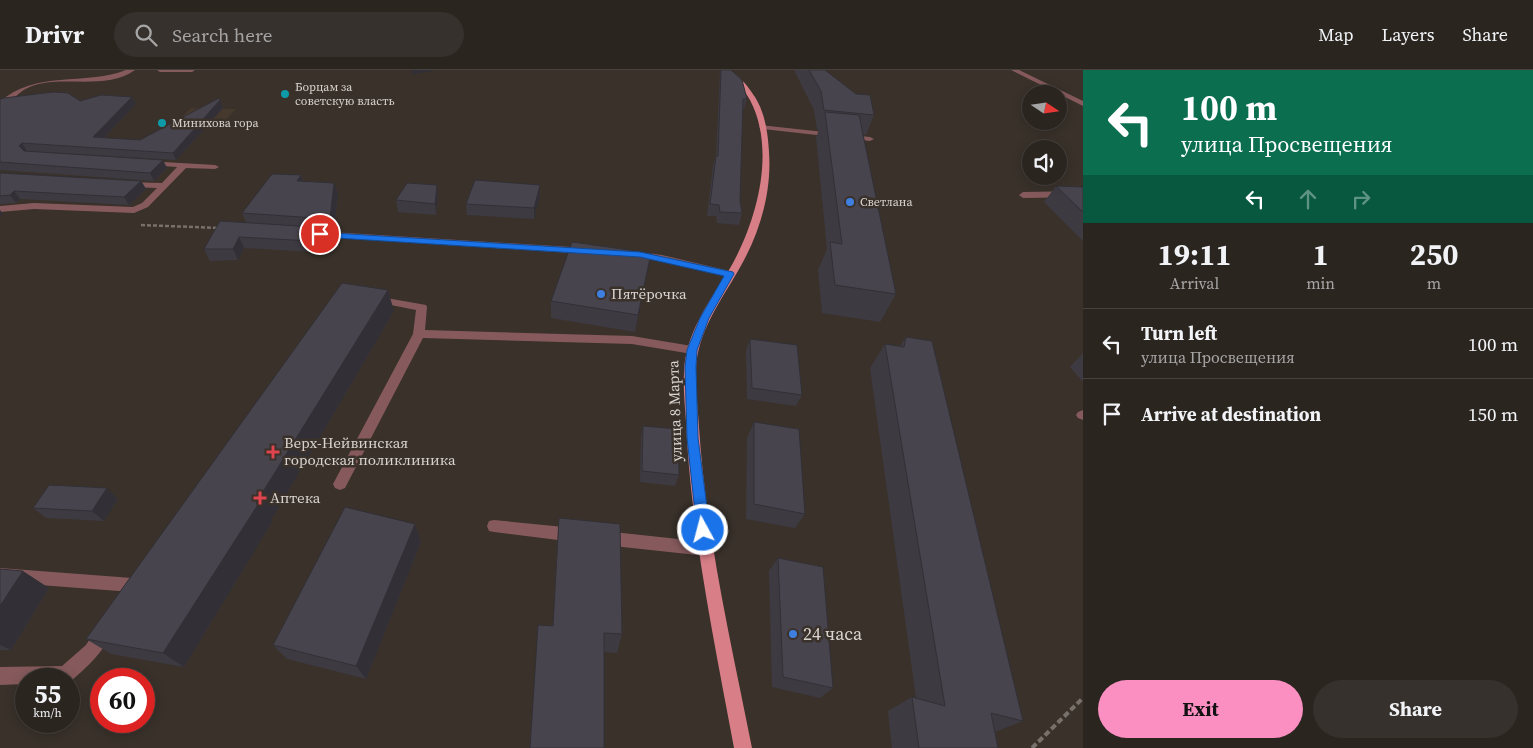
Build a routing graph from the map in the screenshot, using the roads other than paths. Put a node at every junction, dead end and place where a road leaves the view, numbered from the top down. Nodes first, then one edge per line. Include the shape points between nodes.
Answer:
1 (132, 70) edge
2 (160, 70) edge
3 (192, 70) edge
4 (725, 70) edge
5 (1014, 70) edge
6 (1083, 104) edge
7 (0, 106) edge
8 (763, 127) junction
9 (870, 139) dead end
10 (136, 162) edge
11 (184, 165) junction
12 (215, 166) dead end
13 (116, 183) edge
14 (164, 186) junction
15 (1083, 194) edge
16 (1023, 195) dead end
17 (3, 209) edge
18 (301, 233) edge
19 (595, 251) edge
20 (623, 253) edge
21 (730, 274) junction
22 (365, 298) edge
23 (420, 334) junction
24 (692, 350) junction
25 (340, 484) dead end
26 (494, 526) dead end
27 (706, 549) junction
28 (0, 575) edge
29 (122, 602) edge
30 (112, 618) edge
31 (0, 676) edge
32 (743, 748) edge

1 - 7 street via 105,78 32,84 17,90
2 - 3 street
4 - 8 main road, улица 8 Марта via 750,94
5 - 6 street
8 - 9 street
8 - 21 main road, улица 8 Марта via 766,156 763,196 750,236
10 - 11 street
11 - 12 street
11 - 14 street
13 - 14 street
14 - 17 street via 145,205 134,210 34,206
15 - 16 street
18 - 19 street
20 - 21 street via 662,258
21 - 24 main road, улица 8 Марта via 704,318
22 - 23 street via 422,307
23 - 24 street via 632,340
23 - 25 street
24 - 27 main road, улица 8 Марта via 692,438
26 - 27 street
27 - 32 main road, улица 8 Марта
28 - 29 street via 135,581
30 - 31 street via 92,651 65,675

